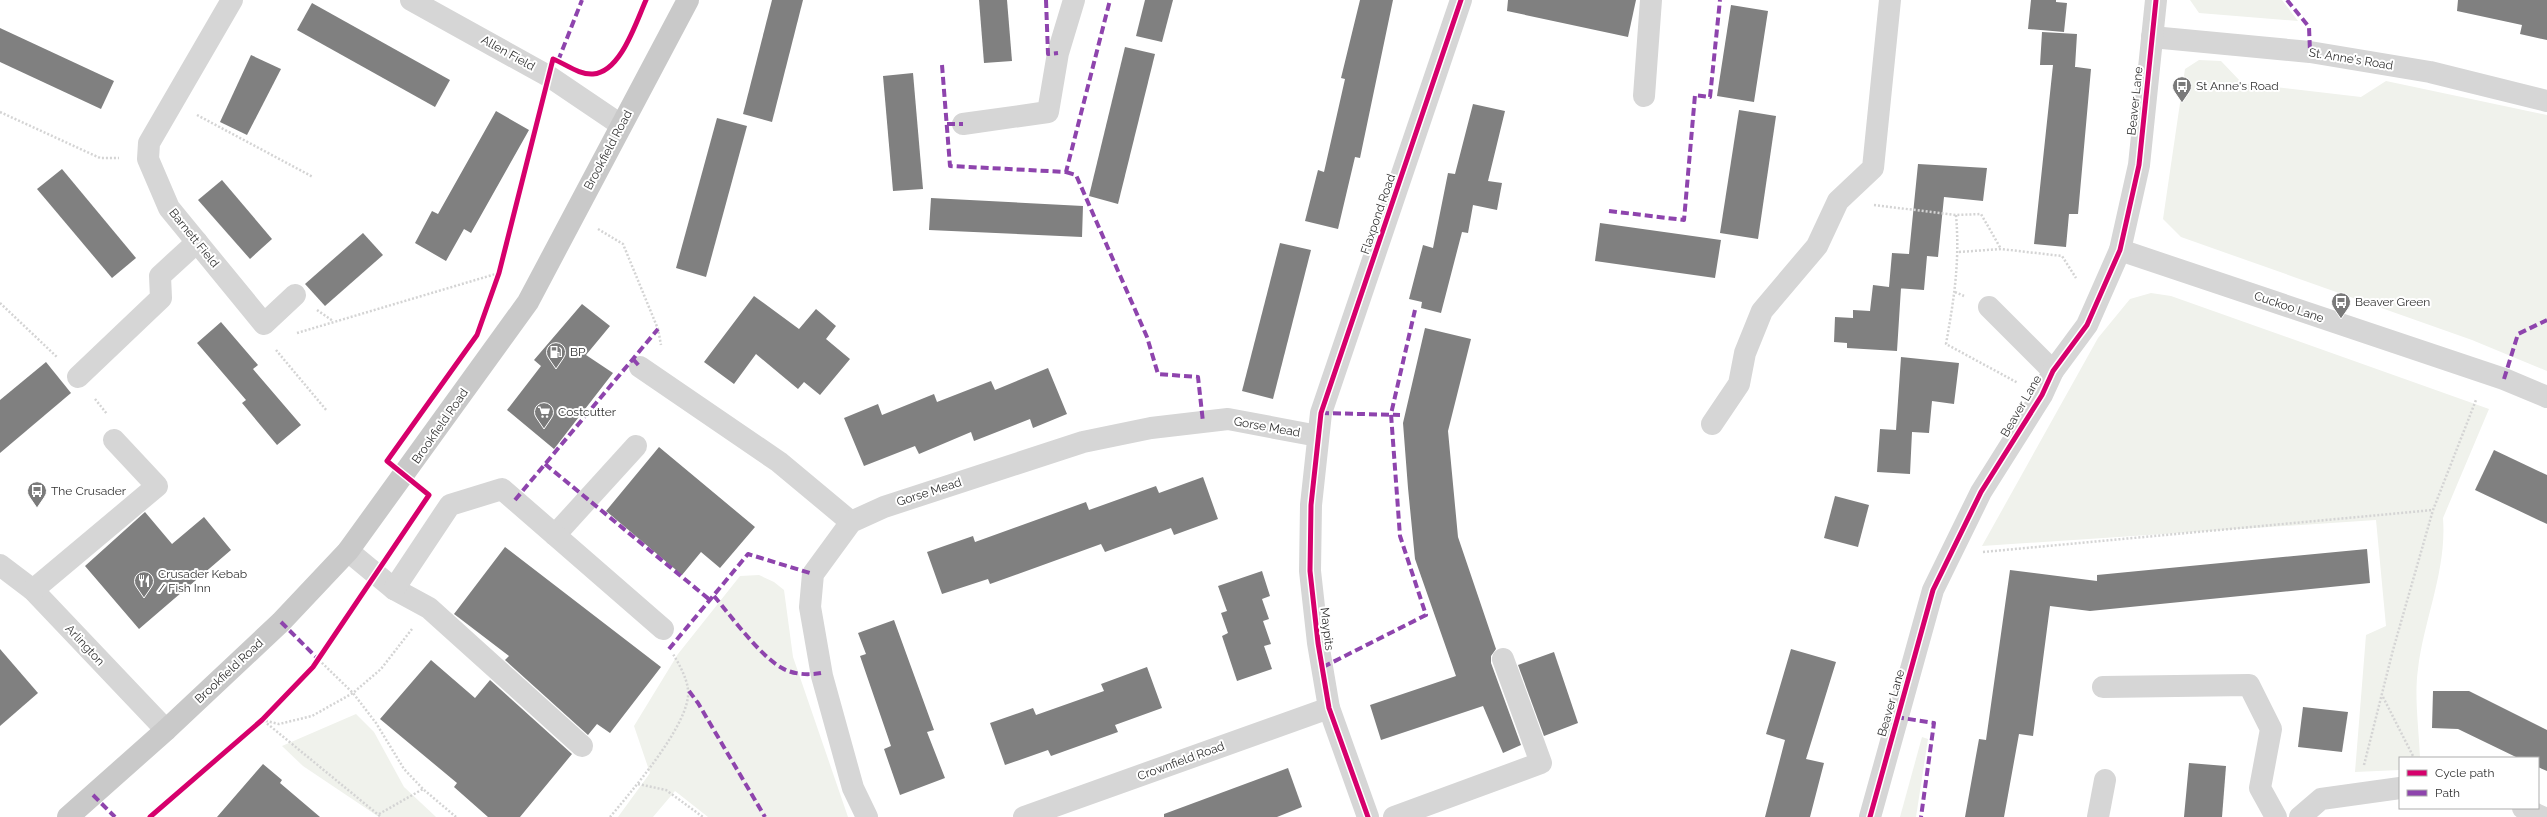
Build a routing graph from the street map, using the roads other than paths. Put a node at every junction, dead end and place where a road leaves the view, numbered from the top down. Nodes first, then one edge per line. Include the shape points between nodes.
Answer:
1 (232, 0) edge
2 (411, 0) edge
3 (688, 0) edge
4 (1074, 0) edge
5 (1461, 0) edge
6 (1651, 0) edge
7 (1890, 0) edge
8 (2156, 0) edge
9 (2152, 37) junction
10 (1644, 96) dead end
11 (2547, 101) edge
12 (963, 124) dead end
13 (621, 125) junction
14 (197, 242) junction
15 (2120, 250) junction
16 (295, 295) dead end
17 (1989, 307) dead end
18 (2053, 371) junction
19 (648, 373) road end
20 (78, 377) dead end
21 (2547, 397) edge
22 (1712, 424) dead end
23 (1318, 436) junction
24 (114, 440) dead end
25 (636, 446) dead end
26 (851, 522) junction
27 (555, 535) junction
28 (348, 551) junction
29 (1, 568) edge
30 (394, 589) junction
31 (33, 590) junction
32 (663, 629) road end
33 (1503, 659) dead end
34 (2103, 687) dead end
35 (1328, 708) junction
36 (166, 730) junction
37 (582, 746) dead end
38 (2105, 780) dead end
39 (2399, 788) edge
40 (2525, 809) edge
41 (1031, 816) edge
42 (68, 817) edge
43 (867, 817) edge
44 (1368, 817) edge
45 (1394, 817) edge
46 (1870, 817) edge
47 (2098, 817) edge
48 (2276, 817) edge
49 (2300, 817) edge
50 (2542, 817) edge

1 - 14 street, Barnett Field via 149,143 148,159 169,208
2 - 13 street, Allen Field via 550,77
3 - 13 main road, Brookfield Road
4 - 12 street via 1058,53 1048,112
5 - 23 street, Flaxpond Road via 1321,413
6 - 10 street
7 - 22 street via 1873,168 1838,200 1817,246 1762,311 1745,353 1739,384
8 - 9 street, Beaver Lane
9 - 11 street, St. Anne's Road via 2317,53 2430,72
9 - 15 street, Beaver Lane via 2138,164
13 - 28 main road, Brookfield Road via 528,302
14 - 16 street, Barnett Field via 267,333
14 - 20 street via 160,276 161,298
15 - 18 street, Beaver Lane via 2087,325
15 - 21 street, Cuckoo Lane via 2504,379
17 - 18 street
18 - 46 street, Beaver Lane via 2042,395 1981,492 1933,590
19 - 26 street via 779,462
23 - 26 street, Gorse Mead via 1228,420 1151,428 1083,442 884,507
23 - 35 street, Maypits via 1311,505 1310,571
24 - 31 street via 157,486
25 - 27 street
26 - 43 street, Gorse Mead via 813,574 810,607 822,676 853,788
27 - 30 street via 502,489 450,505
27 - 32 street
28 - 30 street
28 - 36 main road, Brookfield Road via 281,622
29 - 31 street, Arlington
30 - 37 street via 429,608
31 - 36 street, Arlington
33 - 45 street via 1541,763
34 - 48 street via 2249,685 2271,729 2260,788
35 - 41 street, Crownfield Road
35 - 44 street, Maypits
36 - 42 main road, Brookfield Road
38 - 47 street
39 - 49 street via 2321,799
40 - 50 street

